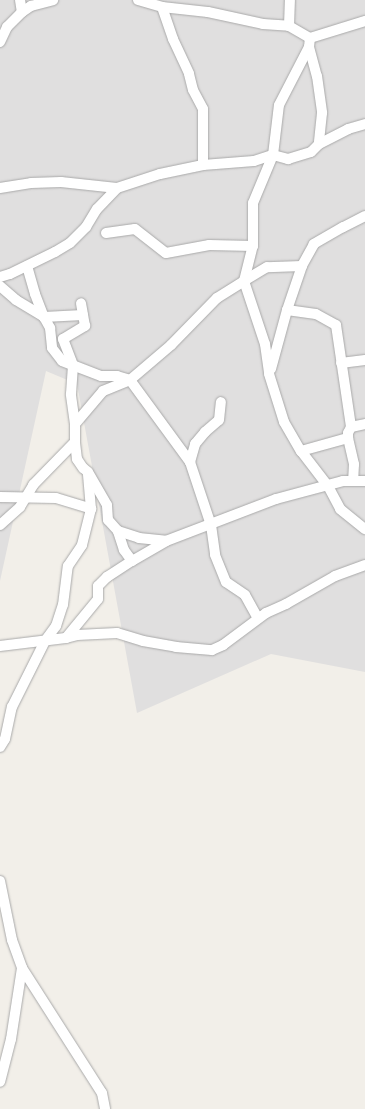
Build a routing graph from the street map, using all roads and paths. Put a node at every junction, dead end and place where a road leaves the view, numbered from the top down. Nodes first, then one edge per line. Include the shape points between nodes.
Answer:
1 (20, 0) edge
2 (53, 0) edge
3 (138, 0) edge
4 (290, 0) edge
5 (162, 7) junction
6 (22, 12) junction
7 (365, 21) edge
8 (289, 26) junction
9 (0, 42) edge
10 (309, 42) junction
11 (365, 124) edge
12 (319, 144) junction
13 (273, 155) junction
14 (204, 165) junction
15 (0, 188) edge
16 (117, 188) junction
17 (365, 216) edge
18 (106, 234) dead end
19 (253, 246) junction
20 (28, 266) junction
21 (302, 266) junction
22 (0, 277) edge
23 (244, 281) junction
24 (0, 286) edge
25 (81, 303) dead end
26 (286, 310) junction
27 (83, 315) junction
28 (44, 317) junction
29 (365, 360) edge
30 (341, 363) junction
31 (73, 365) junction
32 (269, 374) junction
33 (130, 380) junction
34 (221, 402) dead end
35 (75, 424) junction
36 (365, 424) edge
37 (351, 427) junction
38 (348, 438) junction
39 (75, 442) junction
40 (301, 452) junction
41 (190, 462) junction
42 (88, 472) junction
43 (353, 480) junction
44 (365, 481) edge
45 (328, 486) junction
46 (0, 497) edge
47 (25, 497) junction
48 (91, 509) junction
49 (0, 525) edge
50 (211, 525) junction
51 (365, 529) edge
52 (118, 531) junction
53 (166, 541) junction
54 (132, 561) junction
55 (365, 565) edge
56 (258, 618) junction
57 (66, 638) junction
58 (45, 641) junction
59 (0, 646) edge
60 (0, 747) edge
61 (0, 881) edge
62 (22, 968) junction
63 (0, 1082) edge
64 (105, 1109) edge

1 - 6 street
2 - 6 street via 31,6
3 - 5 street
4 - 8 street
5 - 8 street
5 - 14 street via 193,90 203,109
6 - 9 street via 7,27
7 - 10 street
8 - 10 street
10 - 12 street via 322,113
10 - 13 street via 279,105
11 - 12 street
12 - 13 street via 311,152 288,159
13 - 14 street via 254,161
13 - 19 street via 253,202
14 - 16 street via 148,177
15 - 16 street via 61,182
16 - 20 street via 70,243
17 - 21 street via 314,244
18 - 19 street via 135,229 166,253 210,245
19 - 23 street
20 - 22 street
20 - 28 street
21 - 23 street via 267,267
21 - 26 street
23 - 32 street via 265,344
23 - 33 street via 217,298 171,345
24 - 28 street via 16,300
25 - 27 street
26 - 30 street via 316,314 336,325
26 - 32 street
27 - 28 street
27 - 31 street via 85,326 63,339
28 - 31 street via 50,328 52,348 62,361
29 - 30 street
30 - 37 street
31 - 33 street via 101,376 116,376
31 - 35 street via 71,394
32 - 40 street via 284,422
33 - 35 street via 103,391
33 - 41 street
34 - 41 street via 219,420 196,444
35 - 39 street
36 - 37 street
37 - 38 street
38 - 40 street
38 - 43 street via 354,464
39 - 42 street via 77,459
39 - 47 street via 34,484
40 - 45 street
41 - 50 street
42 - 48 street
42 - 52 street via 107,505 108,520
43 - 44 street
43 - 45 street via 343,480
45 - 50 street via 276,499
45 - 51 street via 340,509
46 - 47 street
47 - 48 street via 56,498
47 - 49 street via 20,507
48 - 58 street via 82,545 68,566 62,609 56,626
50 - 53 street
50 - 56 street via 215,555 226,582 245,595
52 - 53 street via 139,538
52 - 54 street via 124,550
53 - 54 street
54 - 57 street via 98,586 98,599
55 - 56 street via 335,576
56 - 57 street via 223,645 212,650 176,647 116,633 77,634
57 - 58 street
58 - 59 street
58 - 60 street via 12,707 5,739
61 - 62 street via 12,940
62 - 63 street via 11,1039
62 - 64 street via 102,1094

